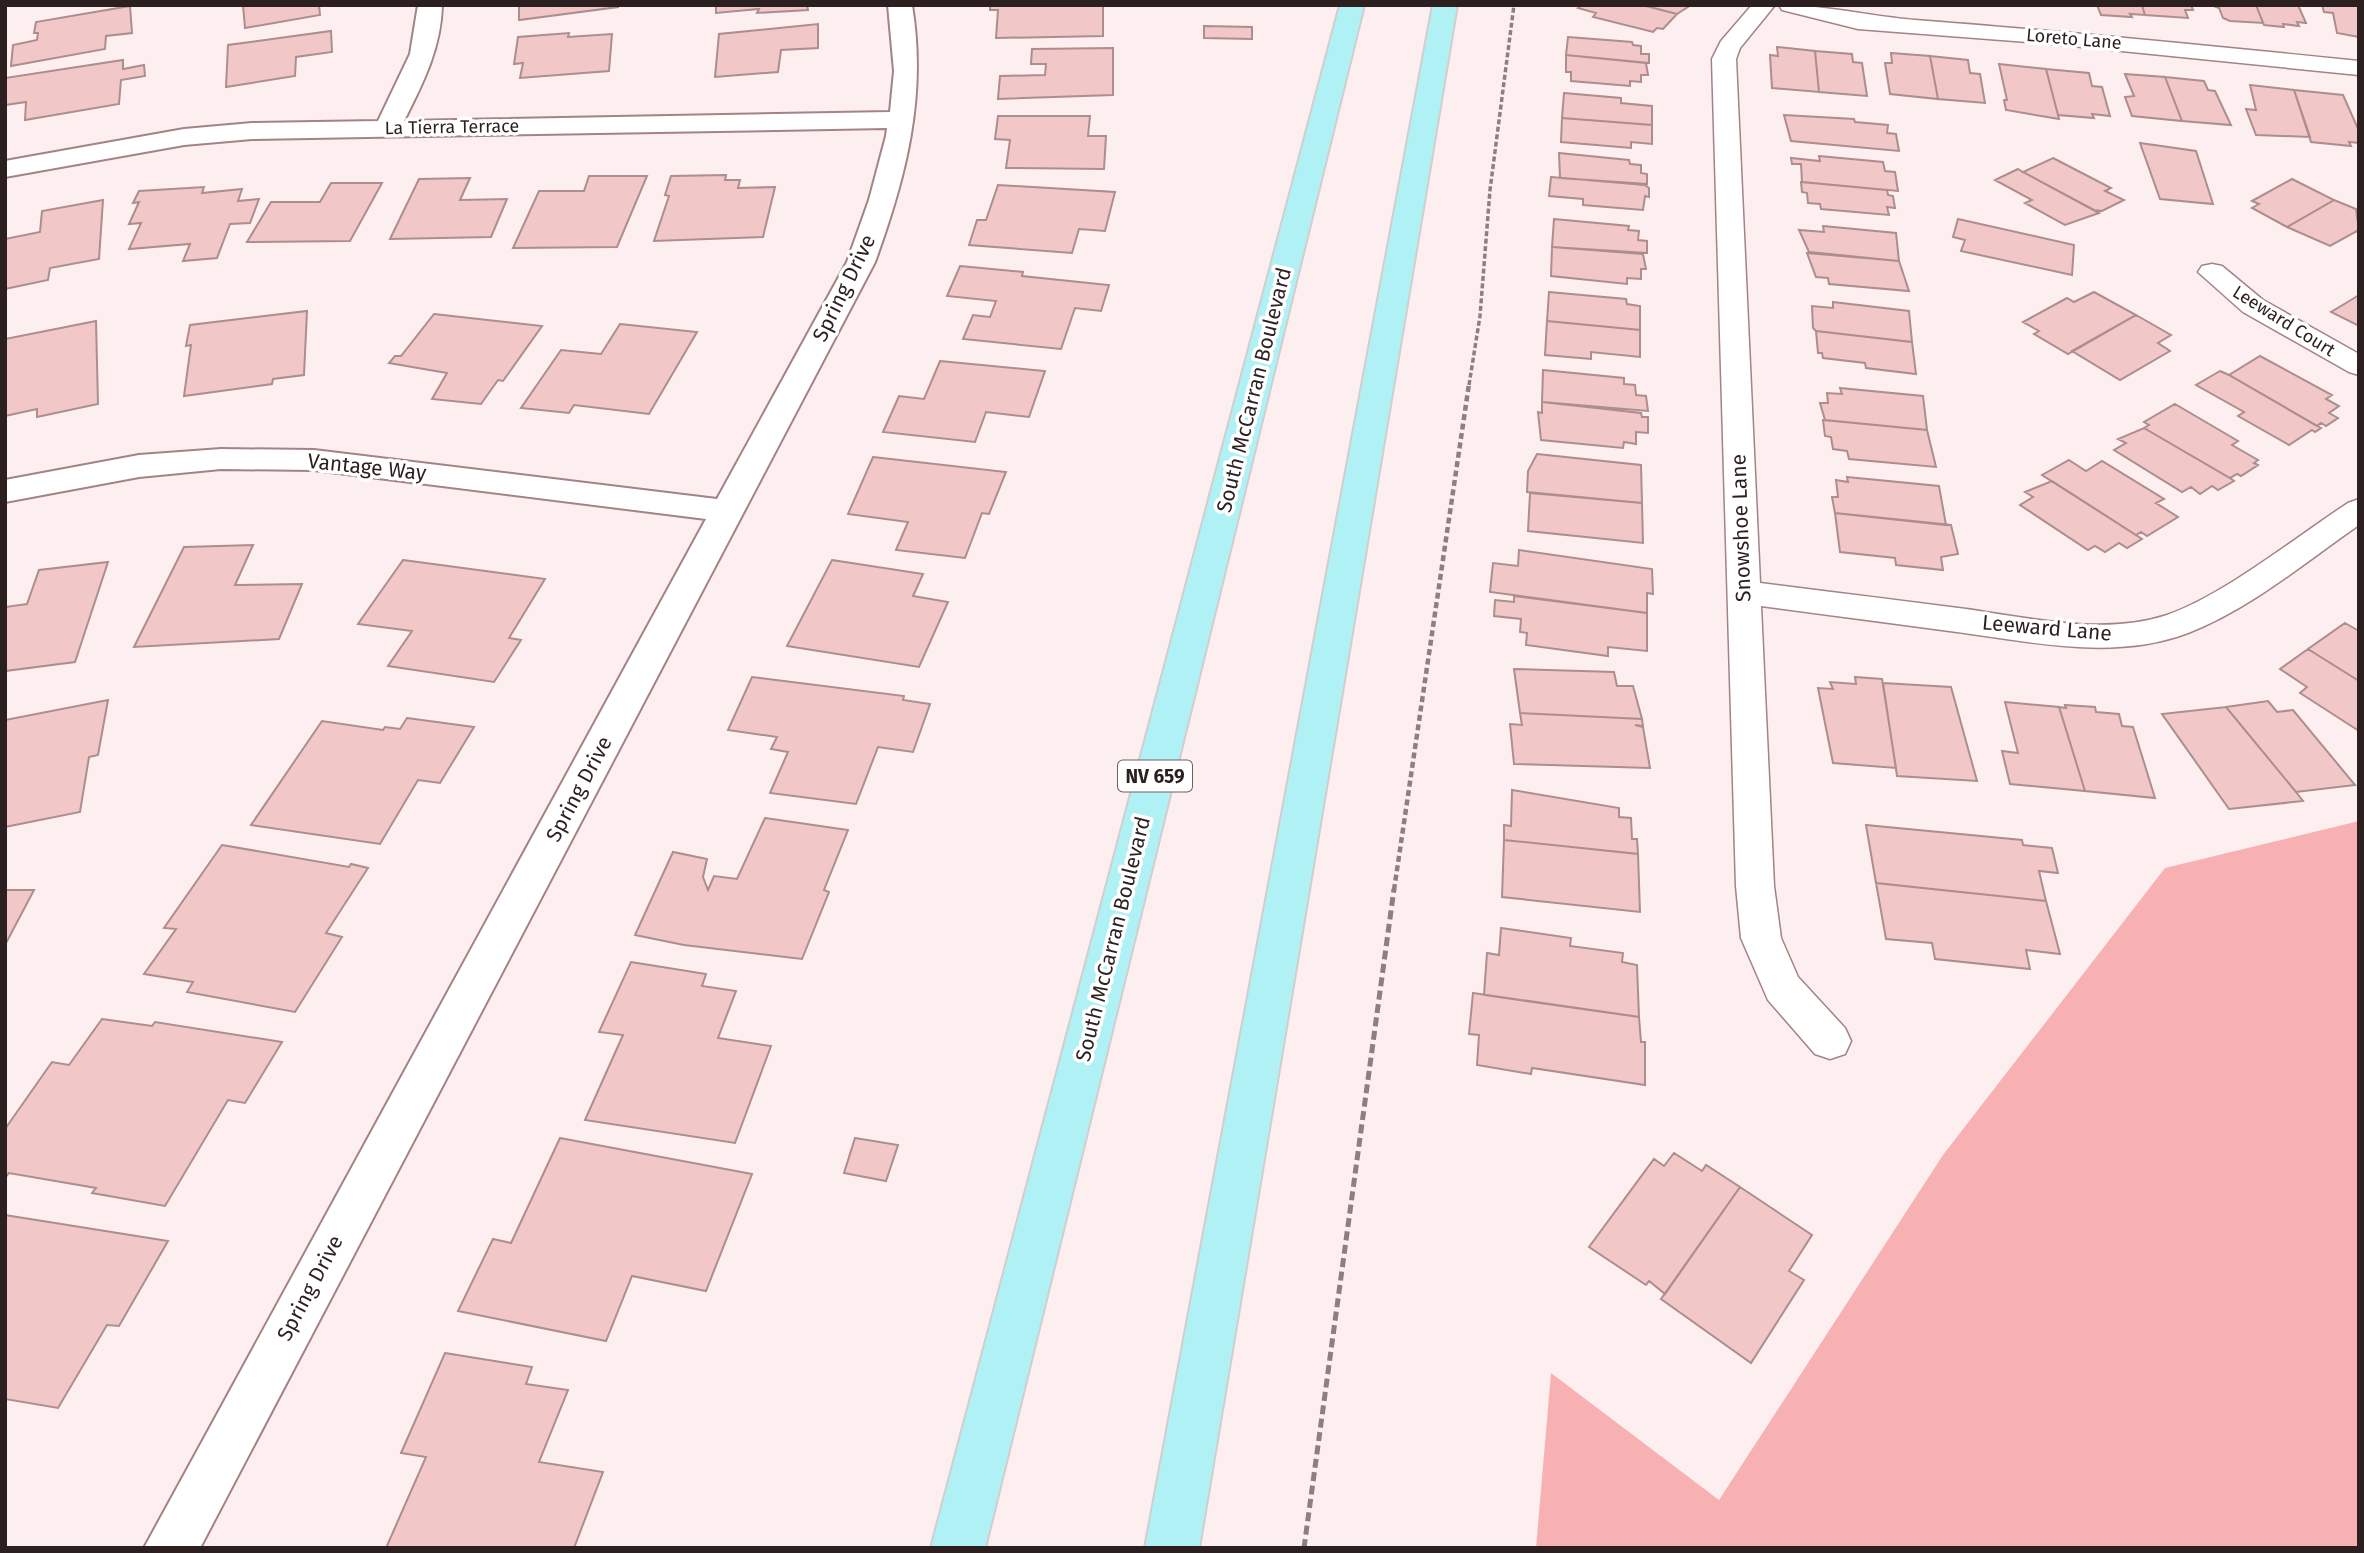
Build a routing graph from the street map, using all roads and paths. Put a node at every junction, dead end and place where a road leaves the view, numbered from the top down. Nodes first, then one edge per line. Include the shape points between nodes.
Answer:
1 (430, 5) edge
2 (901, 5) edge
3 (1352, 5) edge
4 (1445, 5) edge
5 (1514, 5) edge
6 (1764, 5) edge
7 (1790, 5) edge
8 (2359, 68) edge
9 (903, 120) junction
10 (387, 128) junction
11 (5, 169) edge
12 (2212, 272) dead end
13 (2359, 366) edge
14 (5, 491) edge
15 (2359, 510) edge
16 (728, 511) junction
17 (1743, 593) junction
18 (1830, 1041) dead end
19 (171, 1548) edge
20 (958, 1548) edge
21 (1172, 1548) edge
22 (1304, 1548) edge

1 - 10 street via 423,58
2 - 9 street, Spring Drive
3 - 20 main road, South McCarran Boulevard / NV 659
4 - 21 main road
5 - 22 path via 1490,190 1480,316 1416,726
6 - 17 lane, Snowshoe Lane via 1729,46 1724,59
7 - 8 lane, Loreto Lane via 1858,22
9 - 10 street, La Tierra Terrace
9 - 16 street, Spring Drive via 887,195 861,261
10 - 11 street, La Tierra Terrace via 184,137
12 - 13 lane, Leeward Court via 2276,321
14 - 16 street, Vantage Way via 139,466 221,459 314,460
15 - 17 lane, Leeward Lane via 2214,608 2175,625 2137,634 2089,636
16 - 19 street, Spring Drive
17 - 18 lane, Snowshoe Lane via 1761,938 1782,988

